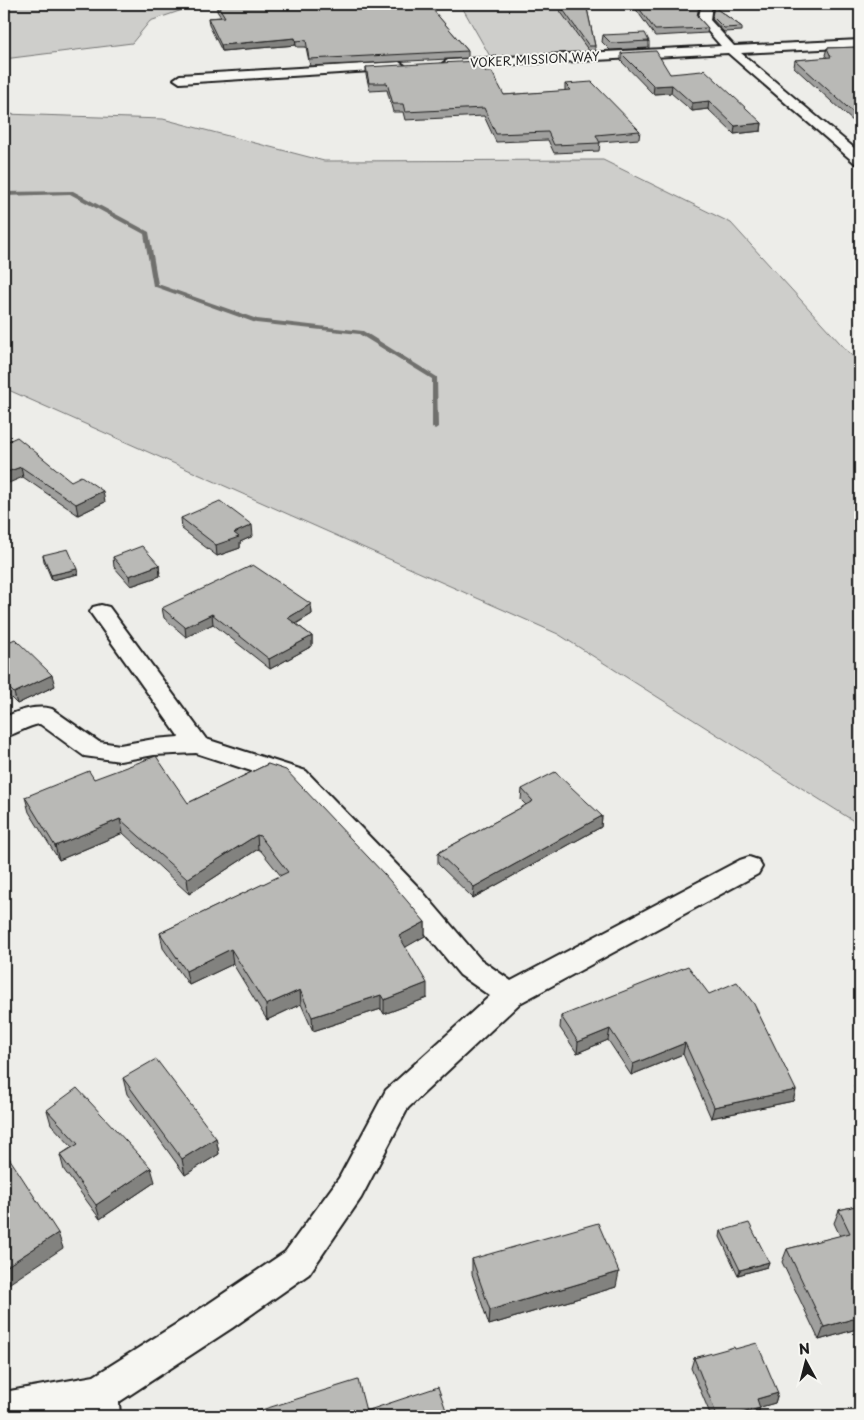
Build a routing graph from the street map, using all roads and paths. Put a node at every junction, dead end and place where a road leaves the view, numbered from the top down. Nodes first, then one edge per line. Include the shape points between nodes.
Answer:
1 (707, 4) edge
2 (860, 43) edge
3 (732, 51) junction
4 (434, 65) edge
5 (414, 66) edge
6 (180, 79) dead end
7 (860, 160) edge
8 (101, 612) dead end
9 (4, 729) edge
10 (197, 745) junction
11 (750, 867) dead end
12 (510, 995) junction
13 (101, 1404) edge
14 (4, 1410) edge

1 - 3 street via 704,20
2 - 3 street, VOKER MISSION WAY
3 - 4 street, VOKER MISSION WAY
3 - 7 street
5 - 6 street
8 - 10 street
9 - 10 street via 21,719 44,715 93,750 120,753 154,746
10 - 12 street via 297,777 411,897 470,966
11 - 12 street
12 - 13 street via 397,1099 350,1188 297,1264
13 - 14 street

